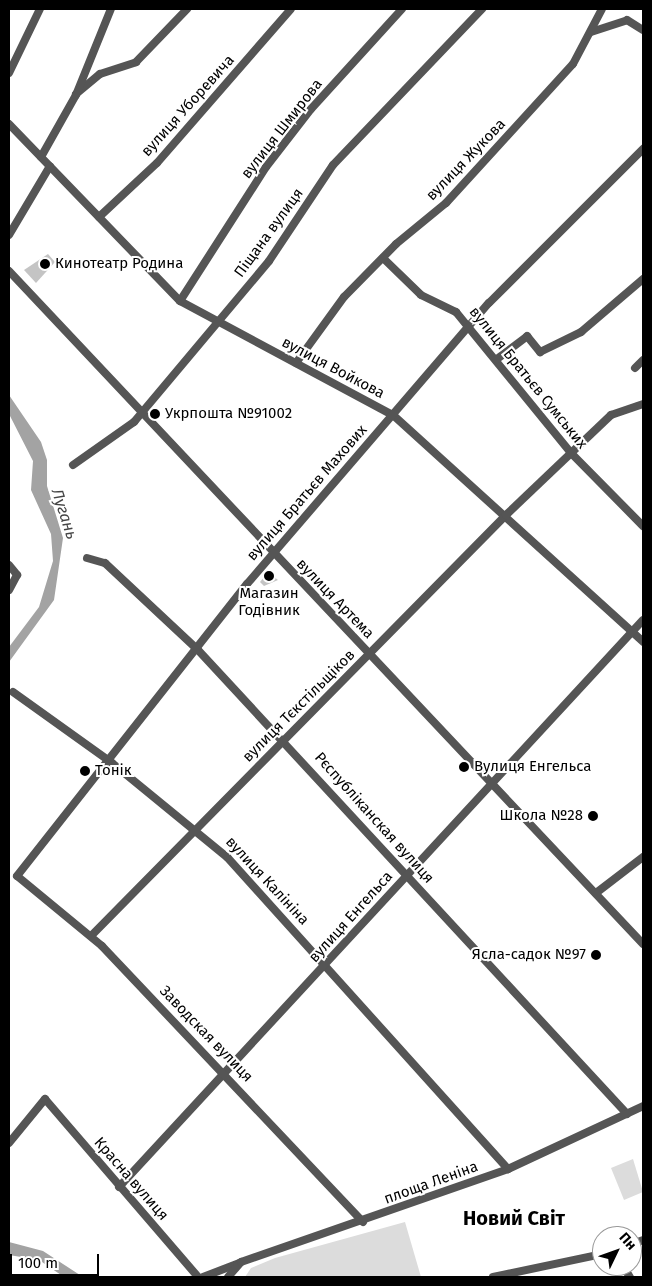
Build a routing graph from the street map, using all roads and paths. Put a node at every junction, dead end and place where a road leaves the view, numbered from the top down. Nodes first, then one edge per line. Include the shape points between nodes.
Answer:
1 (40, 9) edge
2 (111, 9) edge
3 (187, 9) edge
4 (291, 9) edge
5 (402, 9) edge
6 (482, 9) edge
7 (602, 9) edge
8 (643, 30) edge
9 (591, 32) junction
10 (9, 73) edge
11 (76, 95) junction
12 (9, 124) edge
13 (643, 149) edge
14 (42, 156) junction
15 (50, 166) junction
16 (99, 216) junction
17 (9, 234) edge
18 (382, 258) junction
19 (9, 271) edge
20 (643, 279) edge
21 (180, 301) junction
22 (217, 324) junction
23 (469, 329) junction
24 (497, 359) junction
25 (643, 360) edge
26 (296, 362) junction
27 (635, 368) dead end
28 (643, 404) edge
29 (141, 413) junction
30 (393, 414) junction
31 (571, 453) junction
32 (73, 465) dead end
33 (506, 515) junction
34 (643, 526) edge
35 (273, 555) junction
36 (87, 558) dead end
37 (9, 565) edge
38 (9, 590) edge
39 (643, 620) edge
40 (634, 630) junction
41 (643, 642) edge
42 (196, 648) junction
43 (369, 655) junction
44 (13, 692) dead end
45 (284, 739) junction
46 (108, 760) junction
47 (491, 786) junction
48 (196, 828) junction
49 (643, 857) edge
50 (407, 874) junction
51 (17, 876) joint
52 (596, 893) junction
53 (91, 936) junction
54 (643, 944) edge
55 (327, 965) junction
56 (226, 1074) junction
57 (643, 1106) edge
58 (627, 1114) junction
59 (9, 1142) edge
60 (508, 1168) junction
61 (119, 1187) junction
62 (363, 1222) junction
63 (592, 1256) edge
64 (241, 1262) junction
65 (534, 1268) junction
66 (198, 1277) edge
67 (203, 1277) edge
68 (228, 1277) edge
69 (493, 1277) edge
70 (535, 1277) edge

1 - 10 street
2 - 11 street
3 - 11 street via 136,62 100,74
4 - 16 street, вулиця Уборевича via 157,163
5 - 21 street, вулиця Шмирова via 311,109 266,167
6 - 22 street, Піщана вулиця via 333,165 270,261
7 - 9 street, вулиця Жукова
8 - 9 street via 627,20
9 - 18 street, вулиця Жукова via 573,64 453,196
11 - 14 street
12 - 14 street, вулиця Войкова
13 - 23 street, вулиця Братьєв Махових via 525,265
14 - 15 street, вулиця Войкова
15 - 16 street, вулиця Войкова
15 - 17 street
16 - 21 street, вулиця Войкова
18 - 23 street, вулиця Братьєв Сумських via 421,295 456,312
18 - 26 street, вулиця Жукова via 344,297
19 - 29 street, вулиця Артема
20 - 24 street via 581,332 540,352 527,336
21 - 22 street, вулиця Войкова
22 - 26 street, вулиця Войкова
22 - 29 street, Піщана вулиця
23 - 24 street, вулиця Братьєв Сумських
23 - 30 street, вулиця Братьєв Махових
24 - 31 street, вулиця Братьєв Сумських
25 - 27 street
26 - 30 street, вулиця Войкова
28 - 31 street, вулиця Тєкстільщіков via 612,415
29 - 32 street, Піщана вулиця
29 - 35 street, вулиця Артема
30 - 33 street, вулиця Войкова
30 - 35 street, вулиця Братьєв Махових
31 - 33 street, вулиця Тєкстільщіков
31 - 34 street, вулиця Братьєв Сумських
33 - 40 street, вулиця Войкова
33 - 43 street, вулиця Тєкстільщіков
35 - 42 street, вулиця Братьєв Махових
35 - 43 street, вулиця Артема
36 - 42 street, Рєспубліканская вулиця via 104,563
37 - 38 street via 17,575
39 - 40 street, вулиця Енгельса
40 - 41 street, вулиця Войкова
40 - 47 street, вулиця Енгельса
42 - 45 street, Рєспубліканская вулиця
42 - 46 street, вулиця Братьєв Махових
43 - 45 street, вулиця Тєкстільщіков
43 - 47 street, вулиця Артема
44 - 46 street, вулиця Калініна
45 - 48 street, вулиця Тєкстільщіков
45 - 50 street, Рєспубліканская вулиця
46 - 48 street, вулиця Калініна
46 - 51 street, вулиця Братьєв Махових
47 - 50 street, вулиця Енгельса
47 - 52 street, вулиця Артема
48 - 53 street, вулиця Тєкстільщіков
48 - 55 street, вулиця Калініна
49 - 52 street
50 - 55 street, вулиця Енгельса
50 - 58 street, Рєспубліканская вулиця
51 - 53 street, Заводская вулиця
52 - 54 street, вулиця Артема
53 - 56 street, Заводская вулиця
55 - 56 street, вулиця Енгельса
55 - 60 street, вулиця Калініна
56 - 61 street, вулиця Енгельса
56 - 62 street, Заводская вулиця
57 - 58 street, площа Леніна
58 - 60 street, площа Леніна
59 - 61 street, Красна вулиця via 45,1099
60 - 62 street, площа Леніна
61 - 66 street, Красна вулиця
62 - 64 street, площа Леніна
63 - 65 street
64 - 67 street
64 - 68 street
65 - 69 street
65 - 70 street

